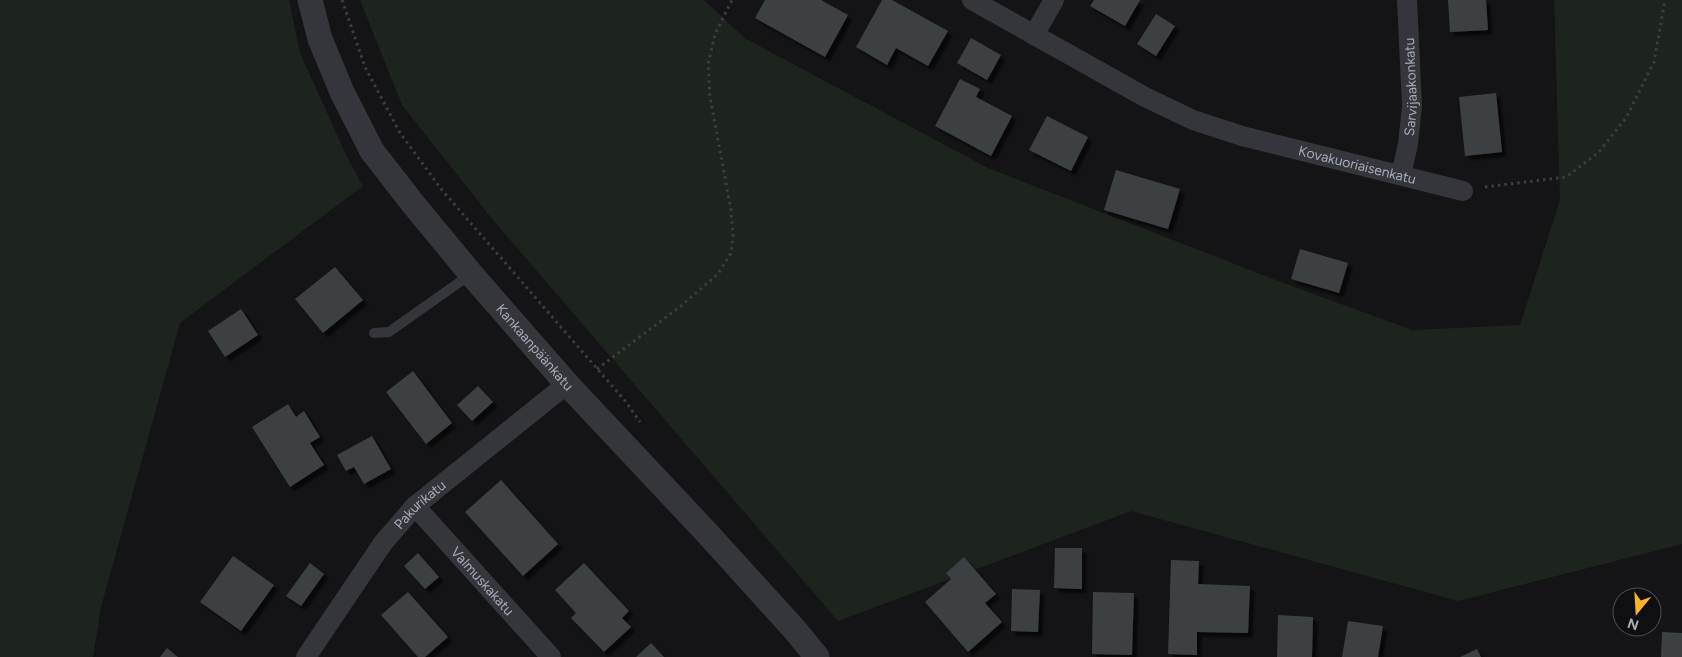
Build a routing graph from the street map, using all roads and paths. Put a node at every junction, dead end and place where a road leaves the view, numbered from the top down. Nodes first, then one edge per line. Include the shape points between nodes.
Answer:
1 (310, 0) edge
2 (342, 0) edge
3 (732, 0) edge
4 (972, 0) edge
5 (1054, 0) edge
6 (1407, 0) edge
7 (1665, 0) edge
8 (1034, 35) junction
9 (1401, 175) junction
10 (1462, 191) joint
11 (471, 274) junction
12 (374, 333) dead end
13 (597, 369) junction
14 (567, 384) junction
15 (642, 425) dead end
16 (414, 506) junction
17 (306, 657) edge
18 (551, 657) edge
19 (817, 657) edge

1 - 11 street, Kankaanpäänkatu via 320,39 372,151
2 - 13 path via 365,67 400,133 442,190
3 - 13 path via 715,34 708,64 710,98 731,210 733,236 730,253 718,274
4 - 8 street, Kovakuoriaisenkatu
5 - 8 street
6 - 9 street, Sarvijaakonkatu via 1412,106
7 - 10 path via 1654,62 1626,118 1598,153 1566,177
8 - 9 street, Kovakuoriaisenkatu via 1193,120 1242,136
9 - 10 street, Kovakuoriaisenkatu
11 - 12 lane via 389,332
11 - 14 street, Kankaanpäänkatu
13 - 15 path
14 - 16 street, Pakurikatu
14 - 19 street, Kankaanpäänkatu via 720,547
16 - 17 street, Pakurikatu via 383,543
16 - 18 street, Valmuskakatu

